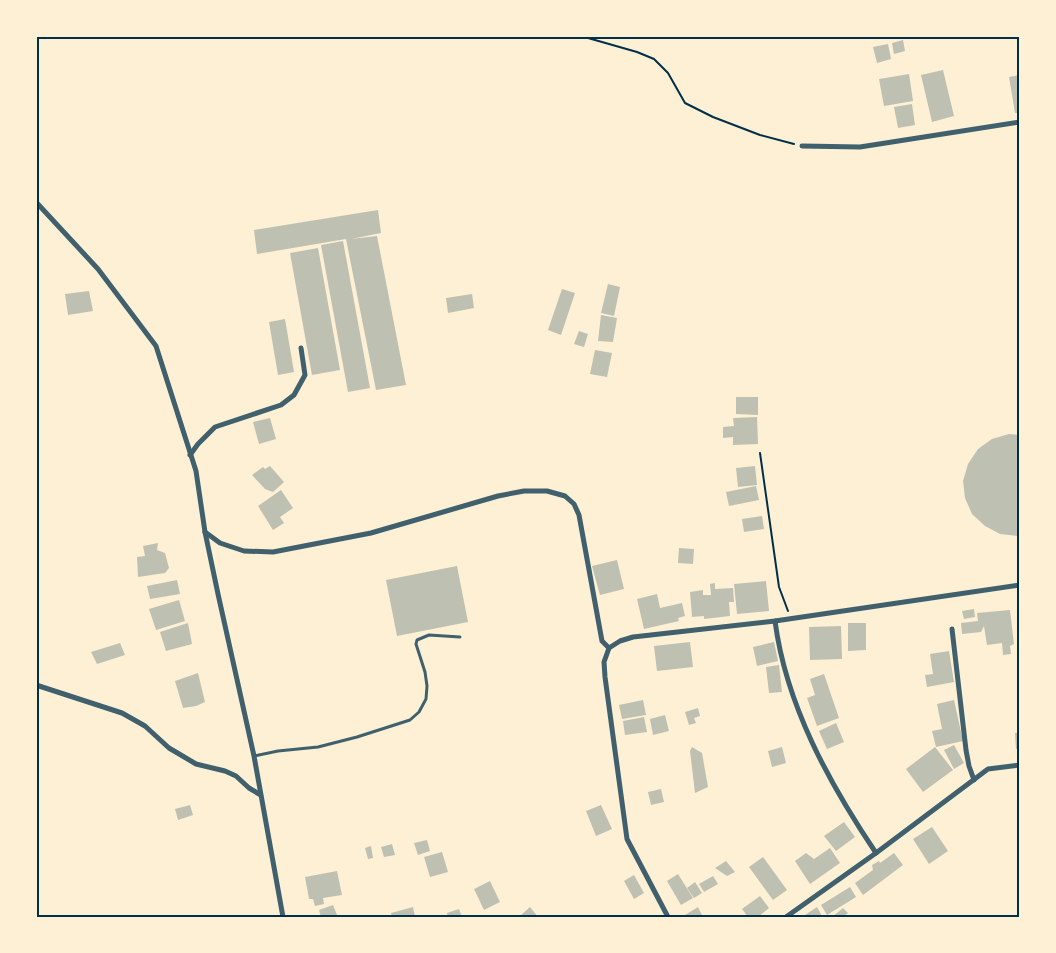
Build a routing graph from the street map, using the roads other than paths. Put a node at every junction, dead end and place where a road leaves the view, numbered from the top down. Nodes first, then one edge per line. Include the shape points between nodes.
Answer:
1 (1020, 122) edge
2 (802, 146) road end
3 (36, 202) edge
4 (301, 348) dead end
5 (190, 455) junction
6 (205, 532) junction
7 (1020, 585) edge
8 (776, 621) junction
9 (952, 629) dead end
10 (460, 637) dead end
11 (609, 648) junction
12 (36, 685) edge
13 (254, 756) junction
14 (1020, 765) edge
15 (974, 780) junction
16 (260, 794) junction
17 (876, 853) junction
18 (282, 917) edge
19 (668, 917) edge
20 (786, 917) edge

1 - 2 street via 860,147
3 - 5 street via 98,269 156,346
4 - 5 street via 305,375 294,395 281,405 215,427
5 - 6 street via 196,471
6 - 11 street via 220,543 244,551 273,552 371,533 524,491 547,491 565,496 579,515 602,641
6 - 13 street
7 - 8 street
8 - 11 street via 633,637
8 - 17 street via 785,672 810,738 841,798
9 - 15 street via 966,750
10 - 13 lane via 429,635 417,640 425,672 426,699 410,720 318,747
11 - 19 street via 604,662 605,677 628,839
12 - 16 street via 122,713 196,764 236,776
13 - 16 street
14 - 15 street via 988,769
15 - 17 street
16 - 18 street
17 - 20 street

